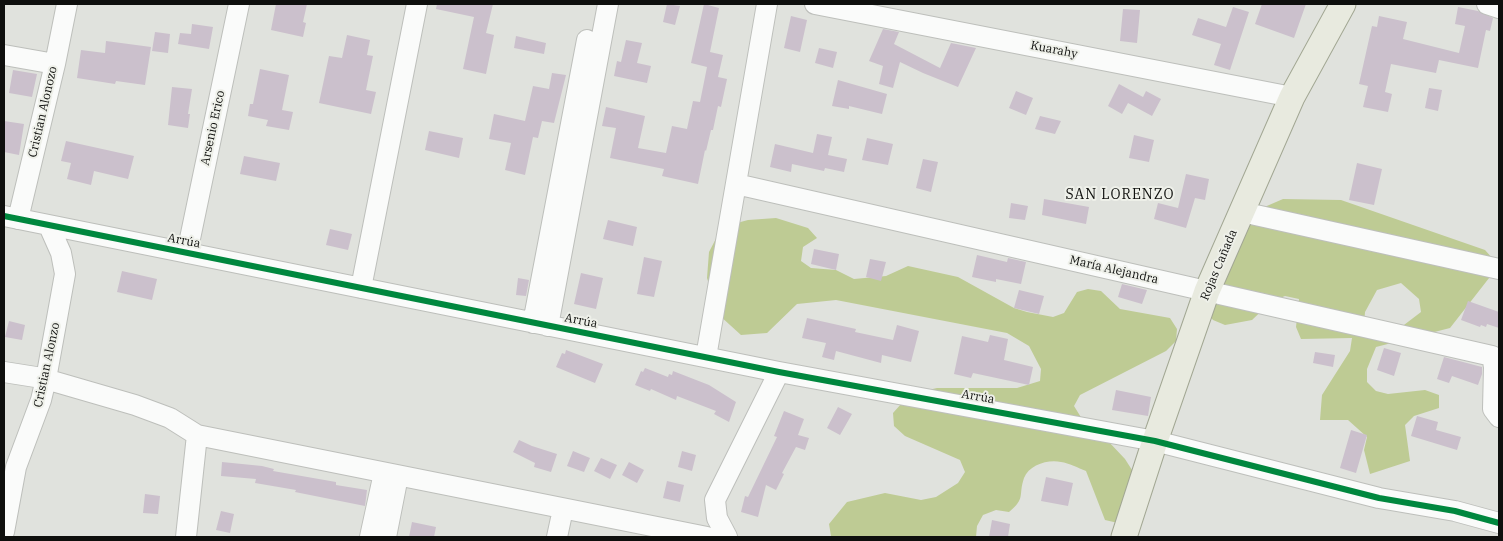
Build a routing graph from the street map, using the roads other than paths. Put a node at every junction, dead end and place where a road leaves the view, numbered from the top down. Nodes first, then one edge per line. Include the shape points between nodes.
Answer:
1 (67, 4) edge
2 (240, 4) edge
3 (417, 4) edge
4 (594, 4) edge
5 (608, 4) edge
6 (767, 4) edge
7 (815, 4) edge
8 (1343, 4) edge
9 (1487, 4) edge
10 (1499, 8) edge
11 (4, 55) edge
12 (55, 64) junction
13 (1292, 97) junction
14 (736, 184) junction
15 (1242, 212) junction
16 (11, 218) edge
17 (49, 226) junction
18 (187, 253) junction
19 (1499, 269) edge
20 (361, 288) junction
21 (1207, 291) junction
22 (540, 324) junction
23 (706, 357) junction
24 (4, 372) edge
25 (779, 372) junction
26 (46, 380) junction
27 (1499, 417) edge
28 (197, 435) junction
29 (1154, 441) junction
30 (391, 475) junction
31 (563, 509) junction
32 (1499, 523) edge
33 (4, 532) edge
34 (186, 537) edge
35 (370, 537) edge
36 (386, 537) edge
37 (557, 537) edge
38 (707, 537) edge
39 (727, 537) edge
40 (1124, 537) edge

1 - 12 street, Cristian Alonozo
2 - 18 street, Arsenio Erico
3 - 20 street
4 - 22 street
5 - 22 street
6 - 14 street
7 - 13 street, Kuarahy
8 - 13 main road, Rojas Cañada
9 - 10 street
11 - 12 street
12 - 16 street, Cristian Alonozo
13 - 15 main road, Rojas Cañada
14 - 21 street, María Alejandra
14 - 23 street
15 - 19 street
15 - 21 main road, Rojas Cañada
16 - 17 street, Arrúa
17 - 18 street, Arrúa
17 - 26 street, Cristian Alonzo via 61,253 65,274
18 - 20 street, Arrúa
20 - 22 street, Arrúa
21 - 27 street, María Alejandra via 1492,356 1493,409
21 - 29 main road, Rojas Cañada
22 - 23 street, Arrúa
23 - 25 street, Arrúa
24 - 26 street
25 - 29 street, Arrúa
25 - 39 street via 715,500 717,518
26 - 28 street via 135,405 170,418
26 - 33 street, Cristian Alonzo via 16,467
28 - 30 street
28 - 34 street
29 - 32 street, Arrúa via 1379,498 1455,511
29 - 40 main road, Rojas Cañada
30 - 31 street
30 - 35 street
30 - 36 street
31 - 37 street
31 - 38 street

